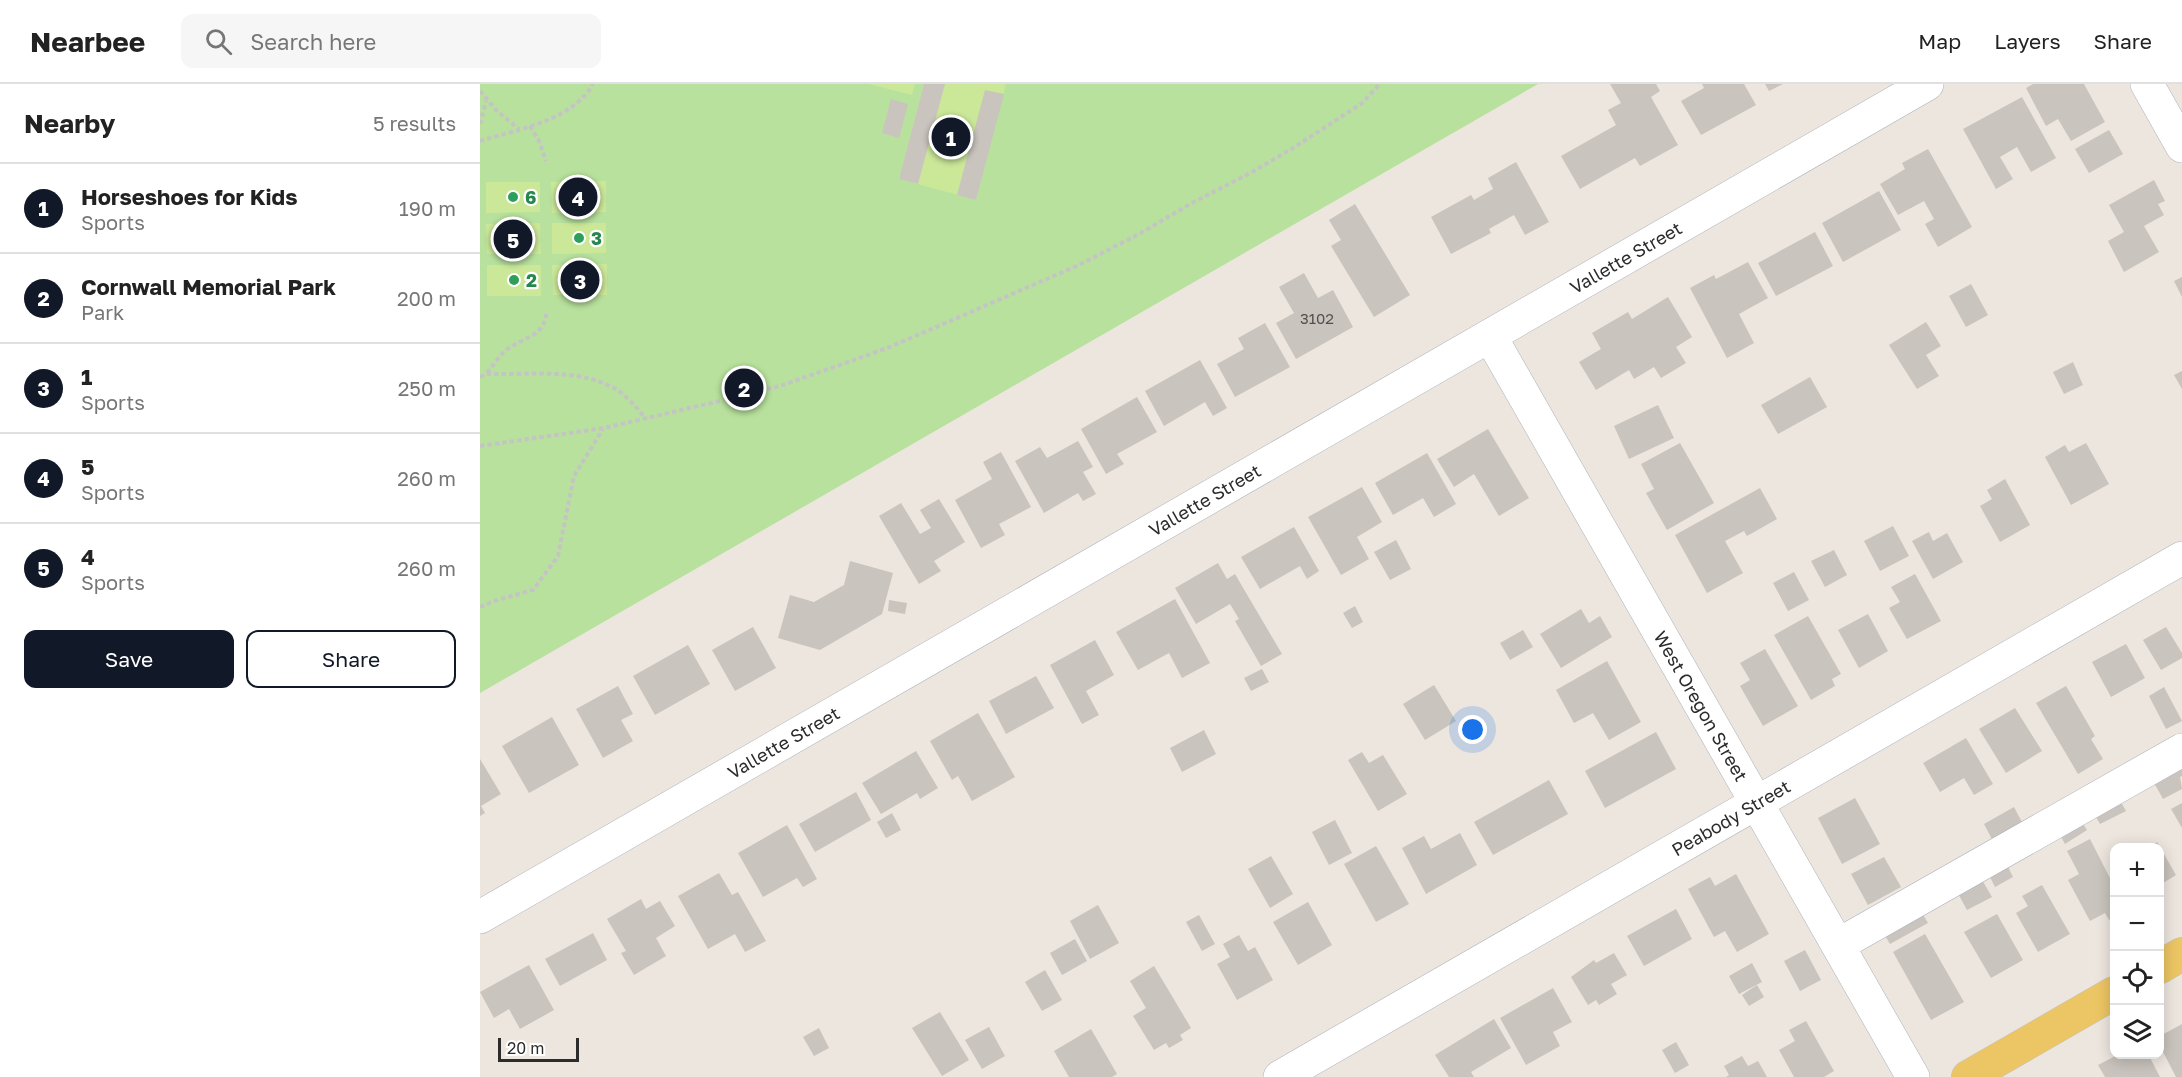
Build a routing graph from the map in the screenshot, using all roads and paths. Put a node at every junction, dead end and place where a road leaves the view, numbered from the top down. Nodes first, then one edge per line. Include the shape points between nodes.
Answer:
1 (593, 84) edge
2 (1380, 84) edge
3 (1927, 84) edge
4 (2147, 84) edge
5 (480, 91) edge
6 (486, 101) junction
7 (480, 123) edge
8 (530, 126) junction
9 (519, 129) junction
10 (480, 141) edge
11 (2182, 146) edge
12 (546, 161) dead end
13 (546, 314) dead end
14 (1490, 336) junction
15 (486, 374) junction
16 (480, 377) edge
17 (646, 419) junction
18 (603, 428) junction
19 (480, 446) edge
20 (2182, 558) edge
21 (480, 607) edge
22 (2182, 750) edge
23 (1757, 803) junction
24 (480, 917) edge
25 (1838, 945) junction
26 (2182, 954) edge
27 (2164, 965) edge
28 (2110, 996) edge
29 (1280, 1077) edge
30 (1913, 1077) edge
31 (1968, 1077) edge

1 - 8 path via 571,108
2 - 17 path via 1360,104 1254,171 1079,265 890,347 783,385
3 - 14 street, Vallette Street
4 - 11 street
5 - 6 path
6 - 7 path
6 - 9 path
8 - 9 path
8 - 12 path
9 - 10 path
13 - 15 path via 536,334 506,350
14 - 23 street, West Oregon Street
14 - 24 street, Vallette Street
15 - 16 path
15 - 17 path via 574,375 595,380 614,387
17 - 18 path
18 - 19 path
18 - 21 path via 574,476 558,556 532,590
20 - 23 street, Peabody Street
22 - 25 street
23 - 25 street, West Oregon Street
23 - 29 street, Peabody Street
25 - 30 street, West Oregon Street
26 - 27 main road
28 - 31 main road

